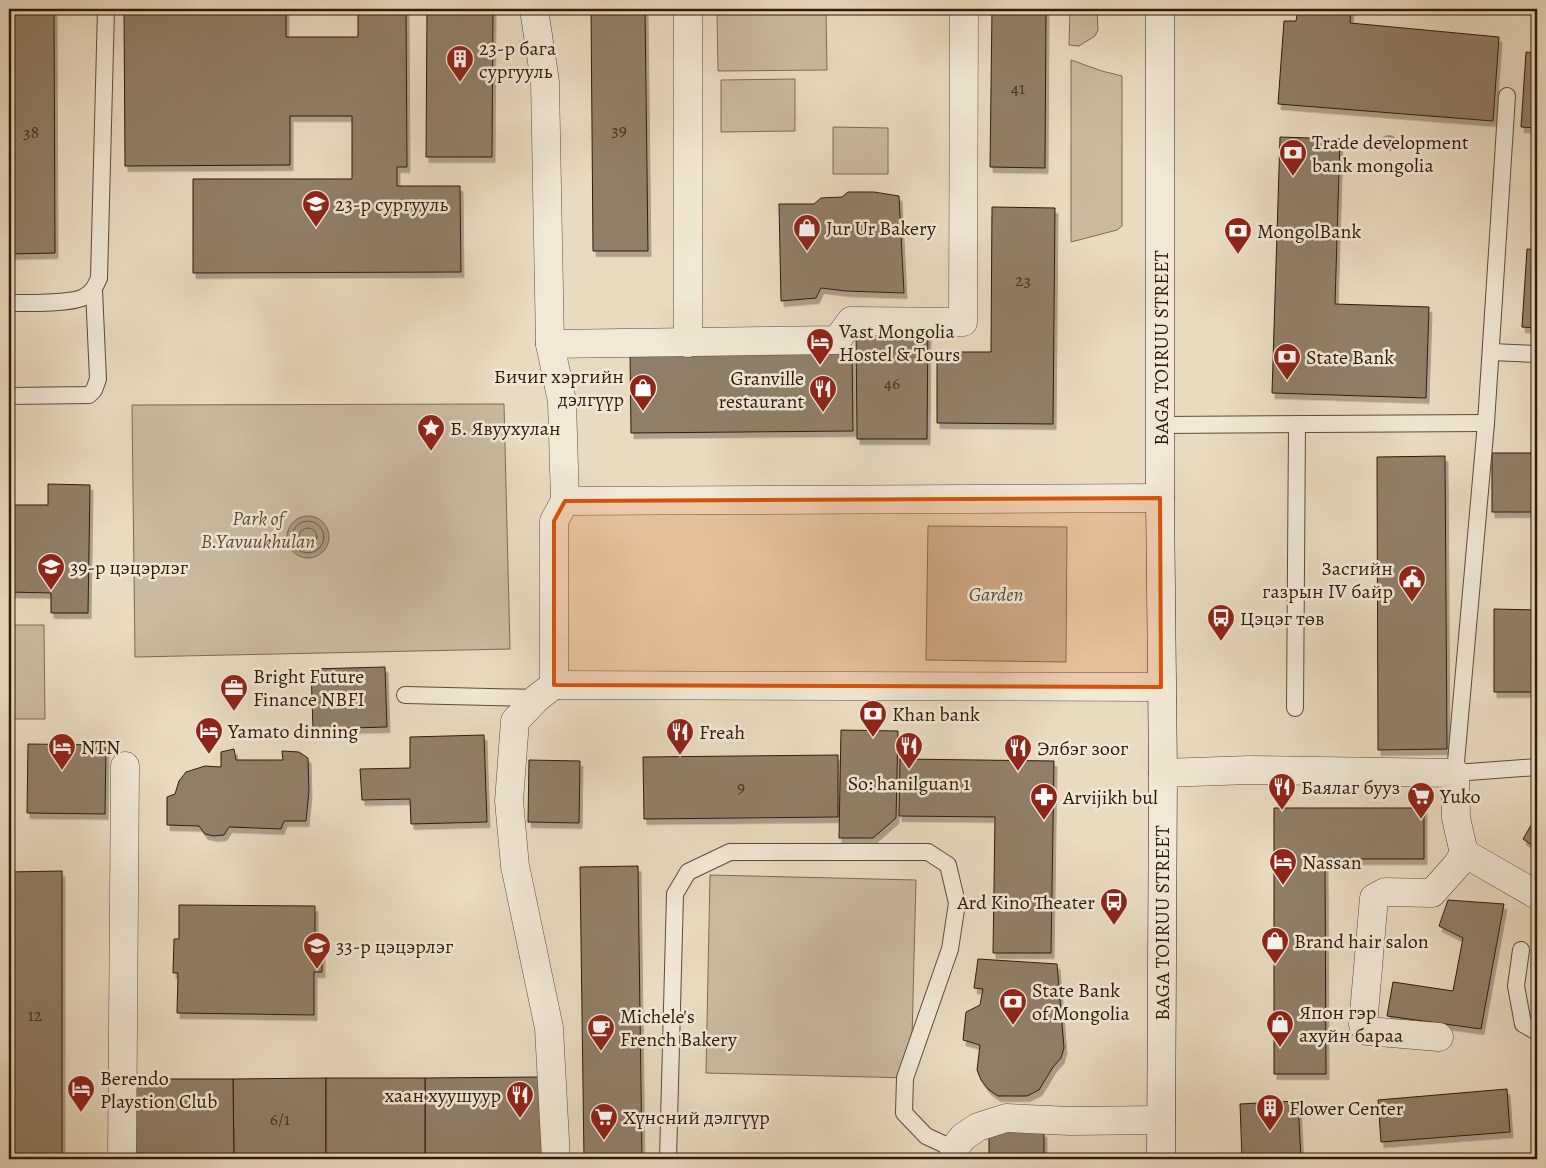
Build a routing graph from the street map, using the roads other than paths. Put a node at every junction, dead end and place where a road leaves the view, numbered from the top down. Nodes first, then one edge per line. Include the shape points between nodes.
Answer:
1 (106, 9) edge
2 (534, 9) edge
3 (688, 9) edge
4 (964, 9) edge
5 (1160, 9) edge
6 (1507, 96) dead end
7 (94, 290) junction
8 (9, 303) edge
9 (688, 343) junction
10 (550, 344) junction
11 (1491, 352) junction
12 (1537, 354) edge
13 (9, 396) edge
14 (1486, 423) junction
15 (1297, 424) junction
16 (1161, 425) junction
17 (1160, 498) junction
18 (564, 501) junction
19 (1162, 687) junction
20 (545, 692) junction
21 (405, 695) dead end
22 (1295, 708) dead end
23 (125, 766) dead end
24 (1537, 767) edge
25 (1163, 773) junction
26 (1455, 773) junction
27 (1464, 854) junction
28 (1537, 895) edge
29 (1521, 950) dead end
30 (1537, 1032) edge
31 (1439, 1038) dead end
32 (1161, 1120) junction
33 (954, 1154) edge
34 (122, 1159) edge
35 (556, 1159) edge
36 (668, 1159) edge
37 (1161, 1159) edge

1 - 7 lane via 100,262
2 - 10 street via 545,82
3 - 9 street
4 - 9 street via 963,322 851,321 837,340
5 - 16 street, BAGA TOIRUU STREET
6 - 11 lane
7 - 8 lane via 82,298 65,301
7 - 13 lane via 98,379 90,395
9 - 10 street
10 - 18 street via 562,401
11 - 12 lane
11 - 14 lane
14 - 15 lane
14 - 26 lane
15 - 16 lane
15 - 22 lane
16 - 17 street, BAGA TOIRUU STREET
17 - 18 street
17 - 19 street, BAGA TOIRUU STREET
18 - 20 street via 554,521
19 - 20 street
19 - 25 street, BAGA TOIRUU STREET
20 - 21 lane
20 - 35 street via 515,721 509,801 515,866 549,1028
23 - 34 street
24 - 26 lane
25 - 26 street via 1250,770
25 - 32 street, BAGA TOIRUU STREET
26 - 27 street via 1456,818
27 - 28 street
27 - 31 street via 1432,893 1385,892 1374,898 1363,1025 1367,1031
29 - 30 lane via 1516,986 1523,1024
32 - 33 street via 1006,1118 963,1137
32 - 37 street, BAGA TOIRUU STREET
33 - 36 lane via 926,1136 904,1113 905,1078 950,949 957,903 948,865 928,852 730,852 688,872 675,894

